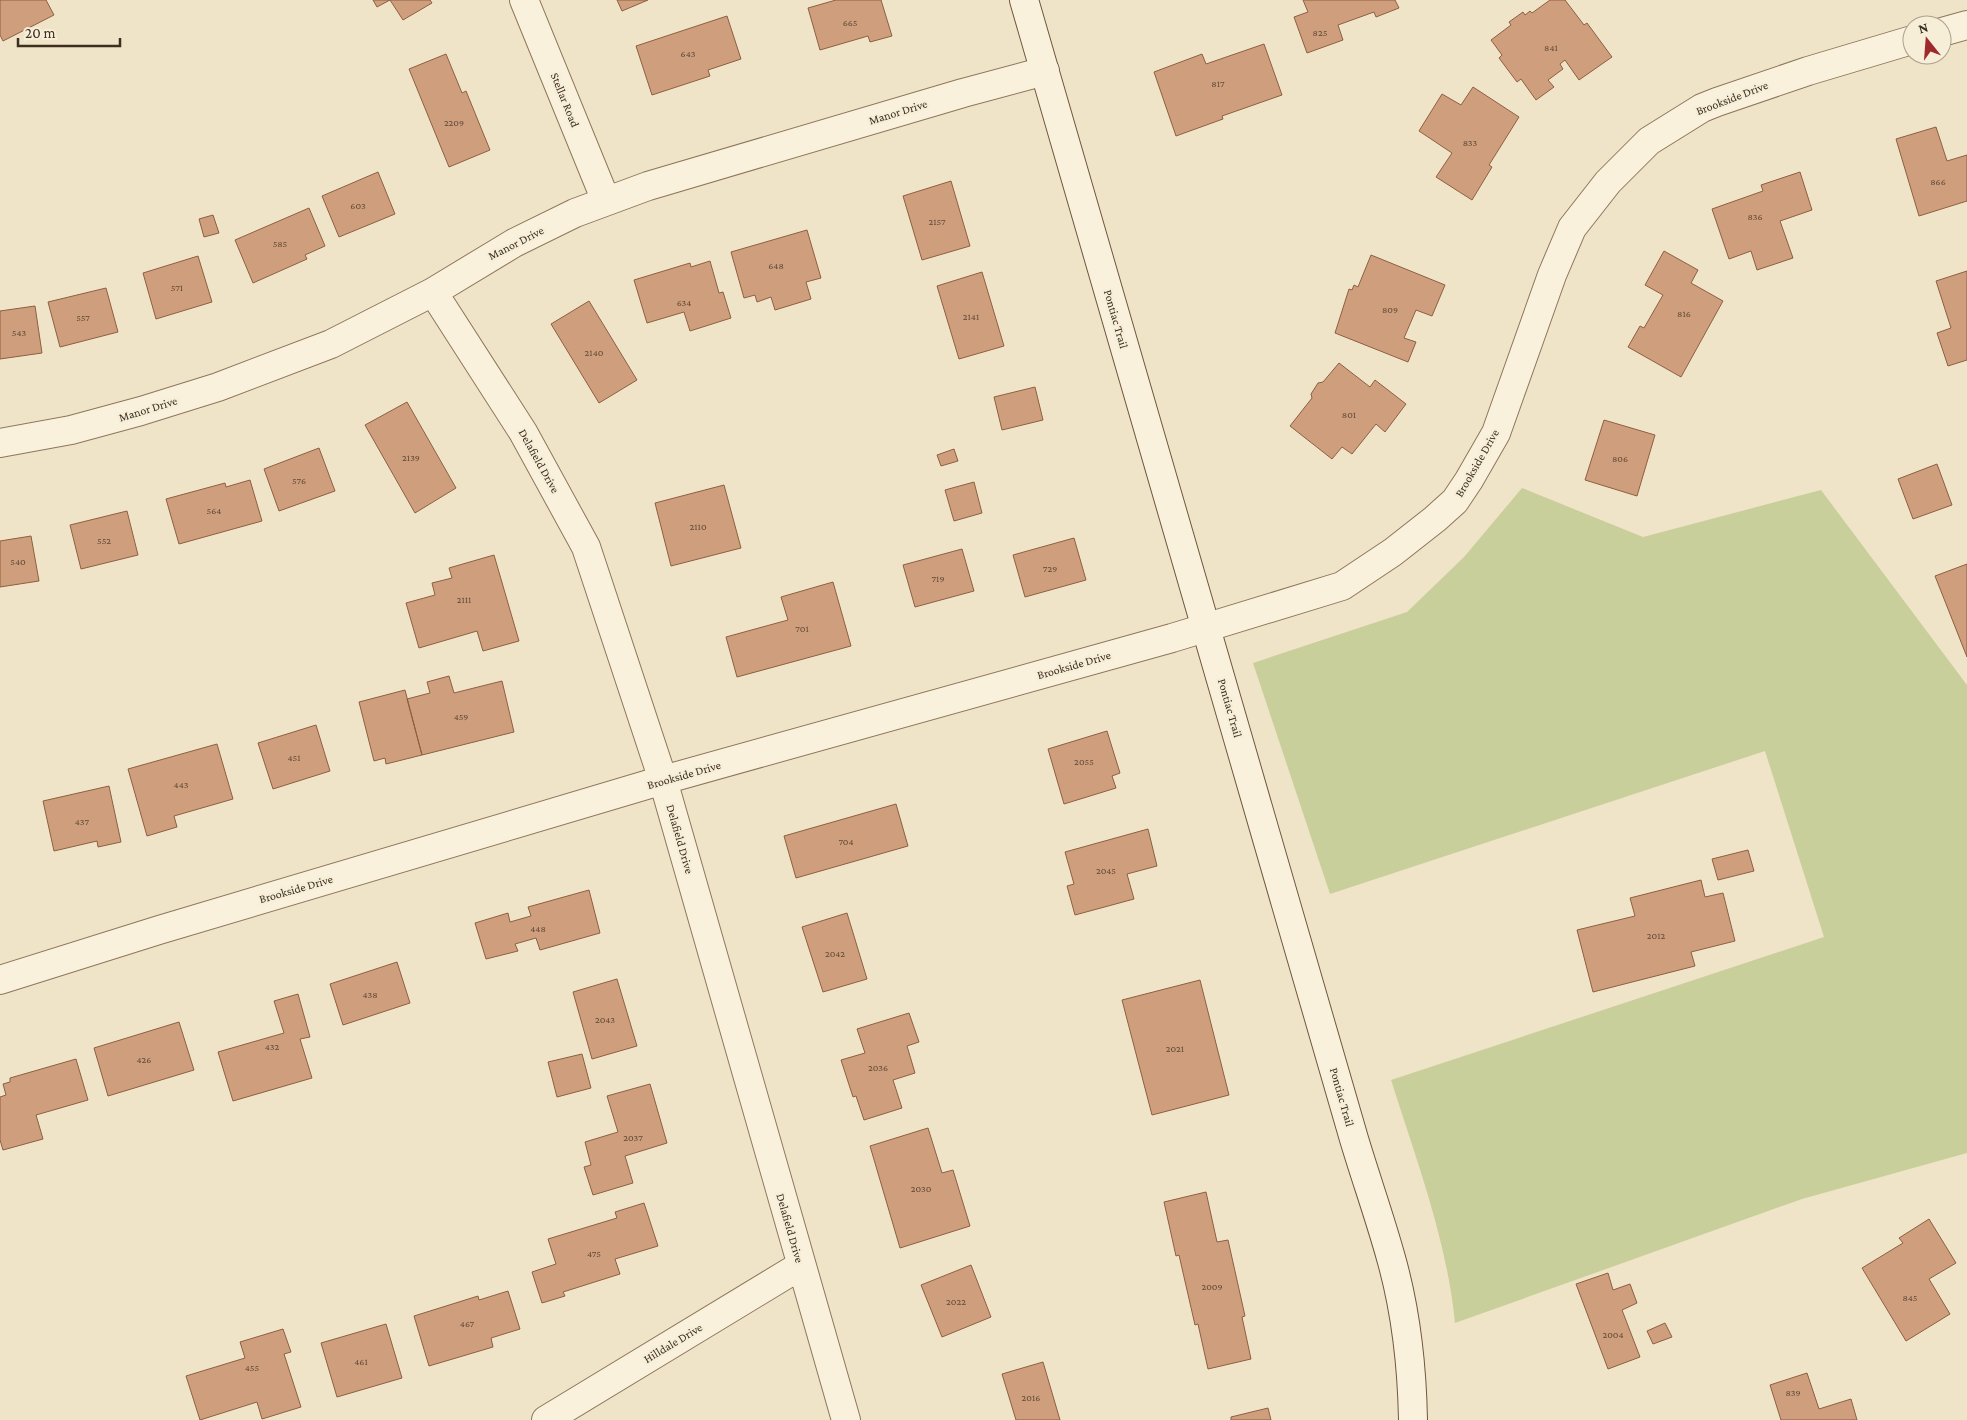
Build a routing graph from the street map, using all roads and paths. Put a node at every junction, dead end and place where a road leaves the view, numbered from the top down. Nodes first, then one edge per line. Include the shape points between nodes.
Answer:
1 (524, 0) edge
2 (1024, 0) edge
3 (1967, 24) edge
4 (1952, 29) edge
5 (1902, 43) edge
6 (1045, 71) junction
7 (606, 201) junction
8 (433, 292) junction
9 (0, 443) edge
10 (1206, 628) junction
11 (663, 780) junction
12 (0, 980) edge
13 (800, 1266) junction
14 (546, 1420) edge
15 (846, 1420) edge
16 (1413, 1420) edge

1 - 7 street, Stellar Road
2 - 6 street, Pontiac Trail
3 - 4 street
5 - 10 street, Brookside Drive via 1717,102 1649,141 1608,182 1572,228 1496,433 1455,501 1393,552 1342,586
6 - 7 street, Manor Drive
6 - 10 street, Pontiac Trail
7 - 8 street, Manor Drive via 514,243
8 - 9 street, Manor Drive via 331,344 218,387 71,430
8 - 11 street, Delafield Drive via 523,432 586,547
10 - 11 street, Brookside Drive
10 - 16 street, Pontiac Trail via 1391,1260 1405,1320
11 - 12 street, Brookside Drive
11 - 13 street, Delafield Drive
13 - 14 street, Hilldale Drive
13 - 15 street, Delafield Drive

